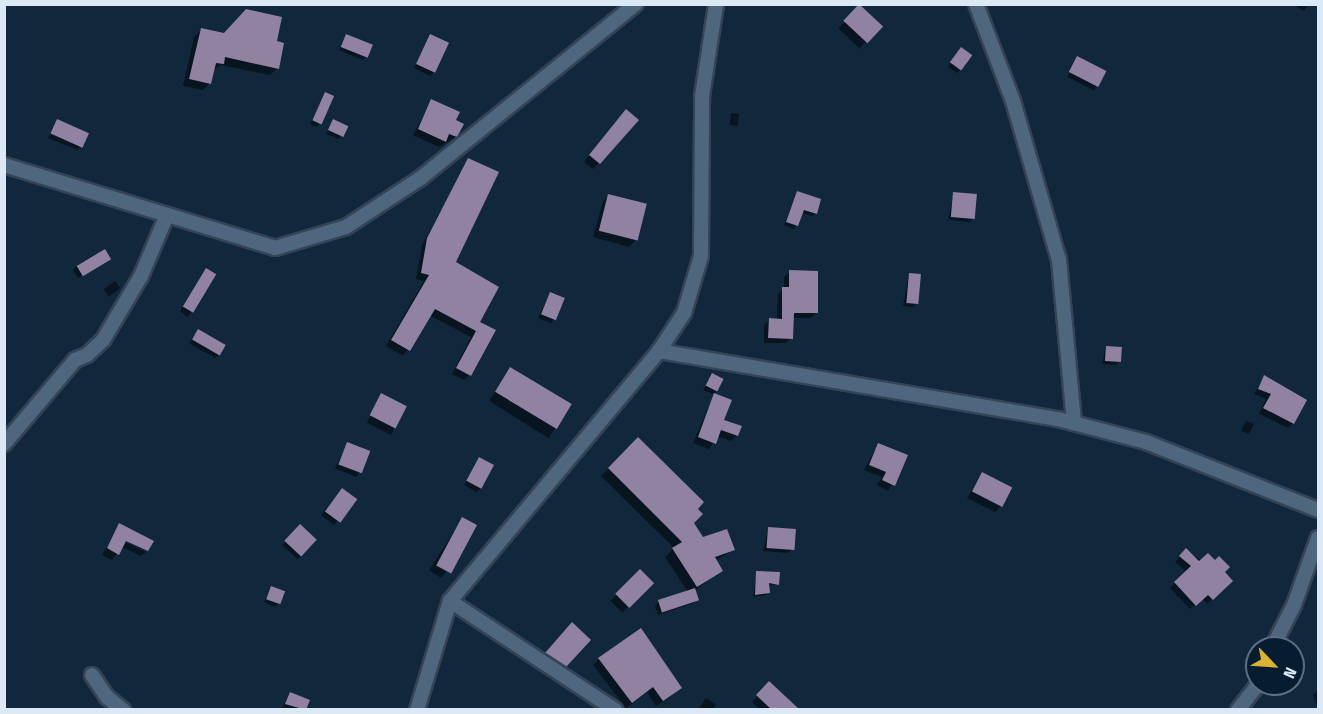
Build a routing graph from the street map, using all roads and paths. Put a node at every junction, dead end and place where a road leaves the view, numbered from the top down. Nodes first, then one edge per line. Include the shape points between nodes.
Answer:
1 (636, 4) edge
2 (716, 4) edge
3 (976, 4) edge
4 (4, 165) edge
5 (167, 216) junction
6 (659, 351) junction
7 (1074, 423) junction
8 (4, 444) edge
9 (1318, 510) edge
10 (1318, 538) edge
11 (450, 601) junction
12 (1278, 636) edge
13 (92, 675) dead end
14 (1249, 696) edge
15 (123, 710) edge
16 (417, 710) edge
17 (615, 710) edge
18 (1238, 710) edge

1 - 5 street via 422,177 346,227 275,248
2 - 6 street via 702,96 701,256 684,313
3 - 7 street via 1013,101 1059,260
4 - 5 street
5 - 8 street via 141,276 103,340 75,360
6 - 7 street
6 - 11 street
7 - 9 street via 1146,442
10 - 12 street via 1294,605
11 - 16 street
11 - 17 street
13 - 15 street via 107,697
14 - 18 street

